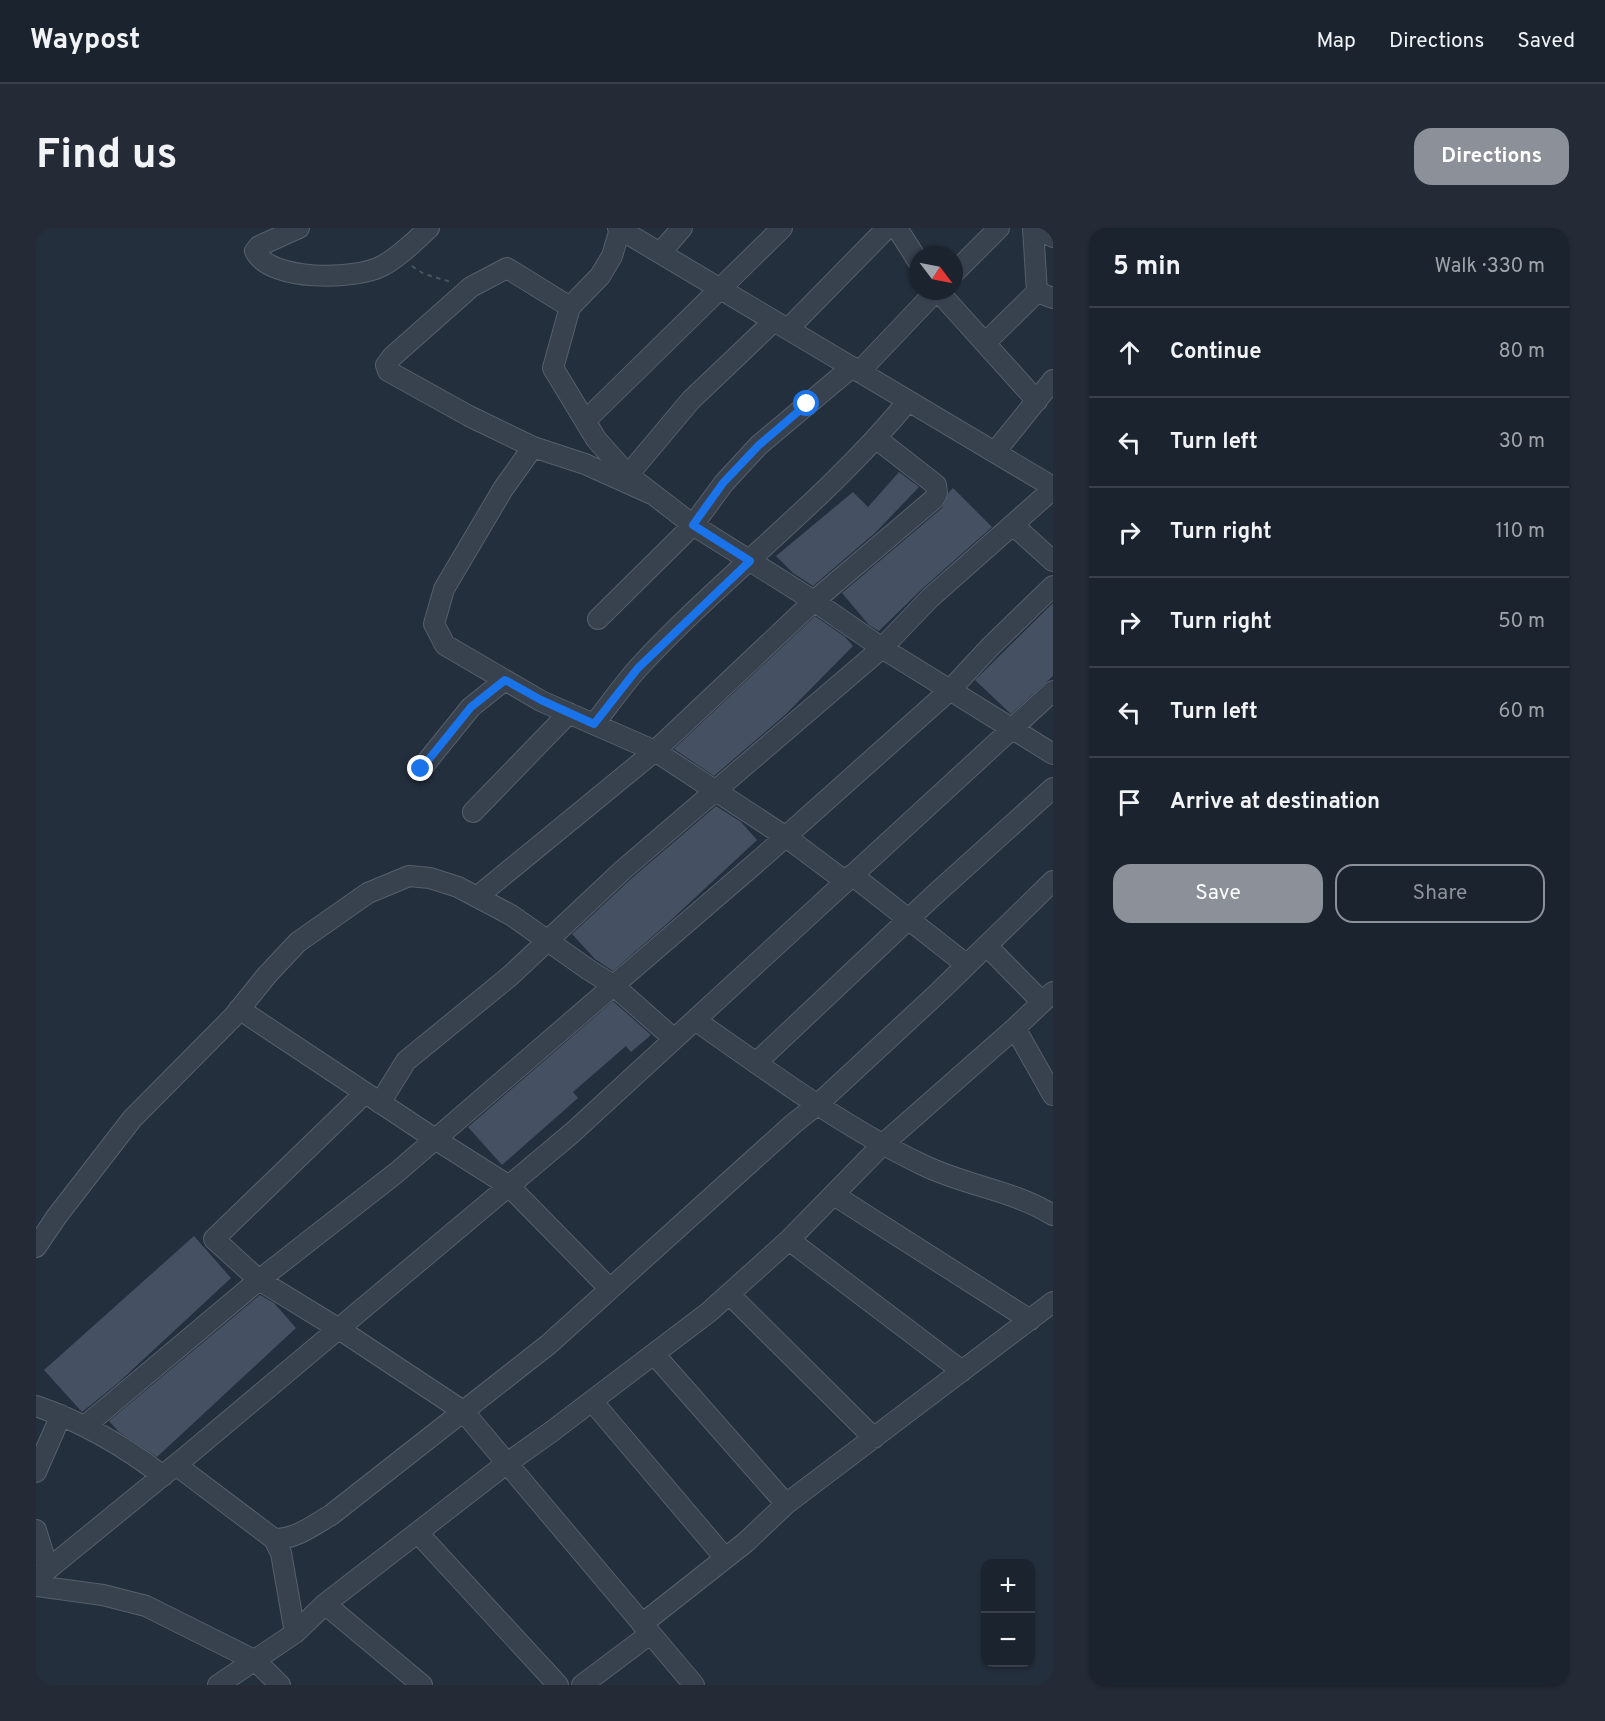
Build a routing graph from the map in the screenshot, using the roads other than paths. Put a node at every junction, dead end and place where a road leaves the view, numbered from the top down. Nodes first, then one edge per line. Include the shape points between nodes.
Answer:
1 (299, 228) edge
2 (429, 228) edge
3 (619, 228) edge
4 (682, 228) edge
5 (782, 228) edge
6 (887, 228) edge
7 (897, 228) edge
8 (999, 228) edge
9 (1035, 228) edge
10 (1053, 237) edge
11 (909, 247) edge
12 (660, 253) junction
13 (963, 264) edge
14 (720, 289) junction
15 (1045, 295) edge
16 (928, 300) edge
17 (945, 300) edge
18 (570, 307) junction
19 (781, 325) junction
20 (985, 343) junction
21 (855, 369) junction
22 (1053, 380) edge
23 (908, 401) junction
24 (1036, 401) junction
25 (586, 420) junction
26 (877, 439) junction
27 (533, 447) junction
28 (995, 452) junction
29 (628, 475) junction
30 (1053, 488) edge
31 (654, 495) junction
32 (693, 525) junction
33 (1013, 525) junction
34 (750, 561) junction
35 (1053, 561) edge
36 (1053, 586) edge
37 (814, 601) junction
38 (598, 619) dead end
39 (882, 648) junction
40 (505, 680) junction
41 (950, 690) junction
42 (1053, 691) edge
43 (569, 713) junction
44 (594, 724) junction
45 (1011, 729) junction
46 (655, 751) junction
47 (1053, 754) edge
48 (421, 769) dead end
49 (1053, 788) edge
50 (716, 791) junction
51 (473, 812) dead end
52 (786, 837) junction
53 (849, 878) junction
54 (1053, 882) edge
55 (478, 896) junction
56 (908, 920) junction
57 (548, 941) junction
58 (987, 946) junction
59 (967, 965) junction
60 (613, 985) junction
61 (1048, 997) edge
62 (239, 1009) junction
63 (695, 1020) junction
64 (1015, 1028) junction
65 (674, 1039) junction
66 (756, 1063) junction
67 (1053, 1095) edge
68 (373, 1098) junction
69 (817, 1106) junction
70 (435, 1139) junction
71 (882, 1145) junction
72 (509, 1186) junction
73 (834, 1195) junction
74 (1053, 1215) edge
75 (789, 1240) junction
76 (36, 1247) edge
77 (259, 1280) junction
78 (609, 1288) junction
79 (729, 1294) junction
80 (1053, 1302) edge
81 (1030, 1320) junction
82 (339, 1329) junction
83 (654, 1354) junction
84 (962, 1371) junction
85 (592, 1401) junction
86 (36, 1406) edge
87 (464, 1411) junction
88 (61, 1415) junction
89 (86, 1426) junction
90 (873, 1438) junction
91 (506, 1464) junction
92 (170, 1470) junction
93 (36, 1472) edge
94 (786, 1504) junction
95 (36, 1530) edge
96 (418, 1533) junction
97 (274, 1539) junction
98 (725, 1558) junction
99 (42, 1574) edge
100 (36, 1586) edge
101 (325, 1604) junction
102 (646, 1629) junction
103 (295, 1633) junction
104 (256, 1661) junction
105 (218, 1685) edge
106 (280, 1685) edge
107 (422, 1685) edge
108 (558, 1685) edge
109 (582, 1685) edge
110 (694, 1685) edge

1 - 2 street via 259,246 255,251 258,257 289,272 309,276 362,274 382,266
3 - 12 street
3 - 18 street via 612,256 600,276
4 - 12 street
5 - 14 street
6 - 19 street
7 - 11 street
8 - 13 street
9 - 10 street
9 - 15 street
12 - 14 street
14 - 19 street
14 - 25 street
15 - 20 street
16 - 21 street
17 - 20 street
18 - 25 street via 553,368
18 - 27 street via 507,268 471,287 386,365 388,371
19 - 21 street
19 - 29 street via 692,400
20 - 24 street
21 - 23 street
21 - 32 street via 759,445 723,483
22 - 24 street
23 - 26 street
23 - 28 street
24 - 28 street
25 - 29 street via 596,439
26 - 34 street
26 - 37 street via 936,485 937,493
27 - 31 street via 585,464
27 - 40 street via 454,571 444,589 434,624 445,645
28 - 30 street
29 - 31 street
30 - 33 street
31 - 32 street
32 - 34 street
32 - 38 street
33 - 35 street
33 - 39 street via 930,598
34 - 37 street
34 - 44 street via 638,668
36 - 41 street
37 - 39 street
37 - 46 street
39 - 41 street
39 - 50 street
40 - 43 street
40 - 48 street via 471,707
41 - 45 street
41 - 52 street
42 - 45 street
43 - 44 street
43 - 51 street
44 - 46 street
45 - 47 street
45 - 53 street
46 - 50 street
46 - 55 street
49 - 56 street
50 - 52 street
50 - 57 street via 624,869
52 - 53 street
52 - 60 street
53 - 56 street
53 - 63 street
54 - 58 street
55 - 57 street
55 - 62 street via 458,886 409,876 368,893 298,942
56 - 59 street
56 - 66 street
57 - 60 street
57 - 68 street via 406,1061
58 - 59 street
58 - 61 street
59 - 69 street
60 - 65 street
60 - 70 street
61 - 64 street
62 - 68 street
62 - 76 street via 132,1119
63 - 65 street
63 - 66 street
64 - 67 street
64 - 71 street
65 - 72 street
66 - 69 street
68 - 70 street
68 - 77 street via 214,1239
69 - 71 street
69 - 78 street
70 - 72 street
70 - 77 street
71 - 73 street
71 - 74 street via 936,1172 1022,1198
72 - 78 street
72 - 82 street
73 - 75 street
73 - 81 street
75 - 79 street
75 - 84 street
77 - 82 street
77 - 89 street
78 - 87 street via 549,1344
79 - 83 street
79 - 90 street
80 - 81 street
81 - 84 street
82 - 87 street
82 - 92 street
83 - 85 street
83 - 94 street
84 - 90 street
85 - 91 street
85 - 98 street
86 - 88 street
87 - 91 street
87 - 97 street via 331,1515 286,1539
88 - 89 street
88 - 93 street
89 - 92 street
90 - 94 street
91 - 96 street
91 - 102 street
92 - 97 street
92 - 99 street
94 - 98 street
95 - 99 street
96 - 101 street
96 - 108 street
97 - 103 street via 281,1553
98 - 102 street
100 - 104 street via 103,1595 146,1606
101 - 103 street
101 - 107 street
102 - 109 street
102 - 110 street
103 - 104 street
104 - 105 street
104 - 106 street

